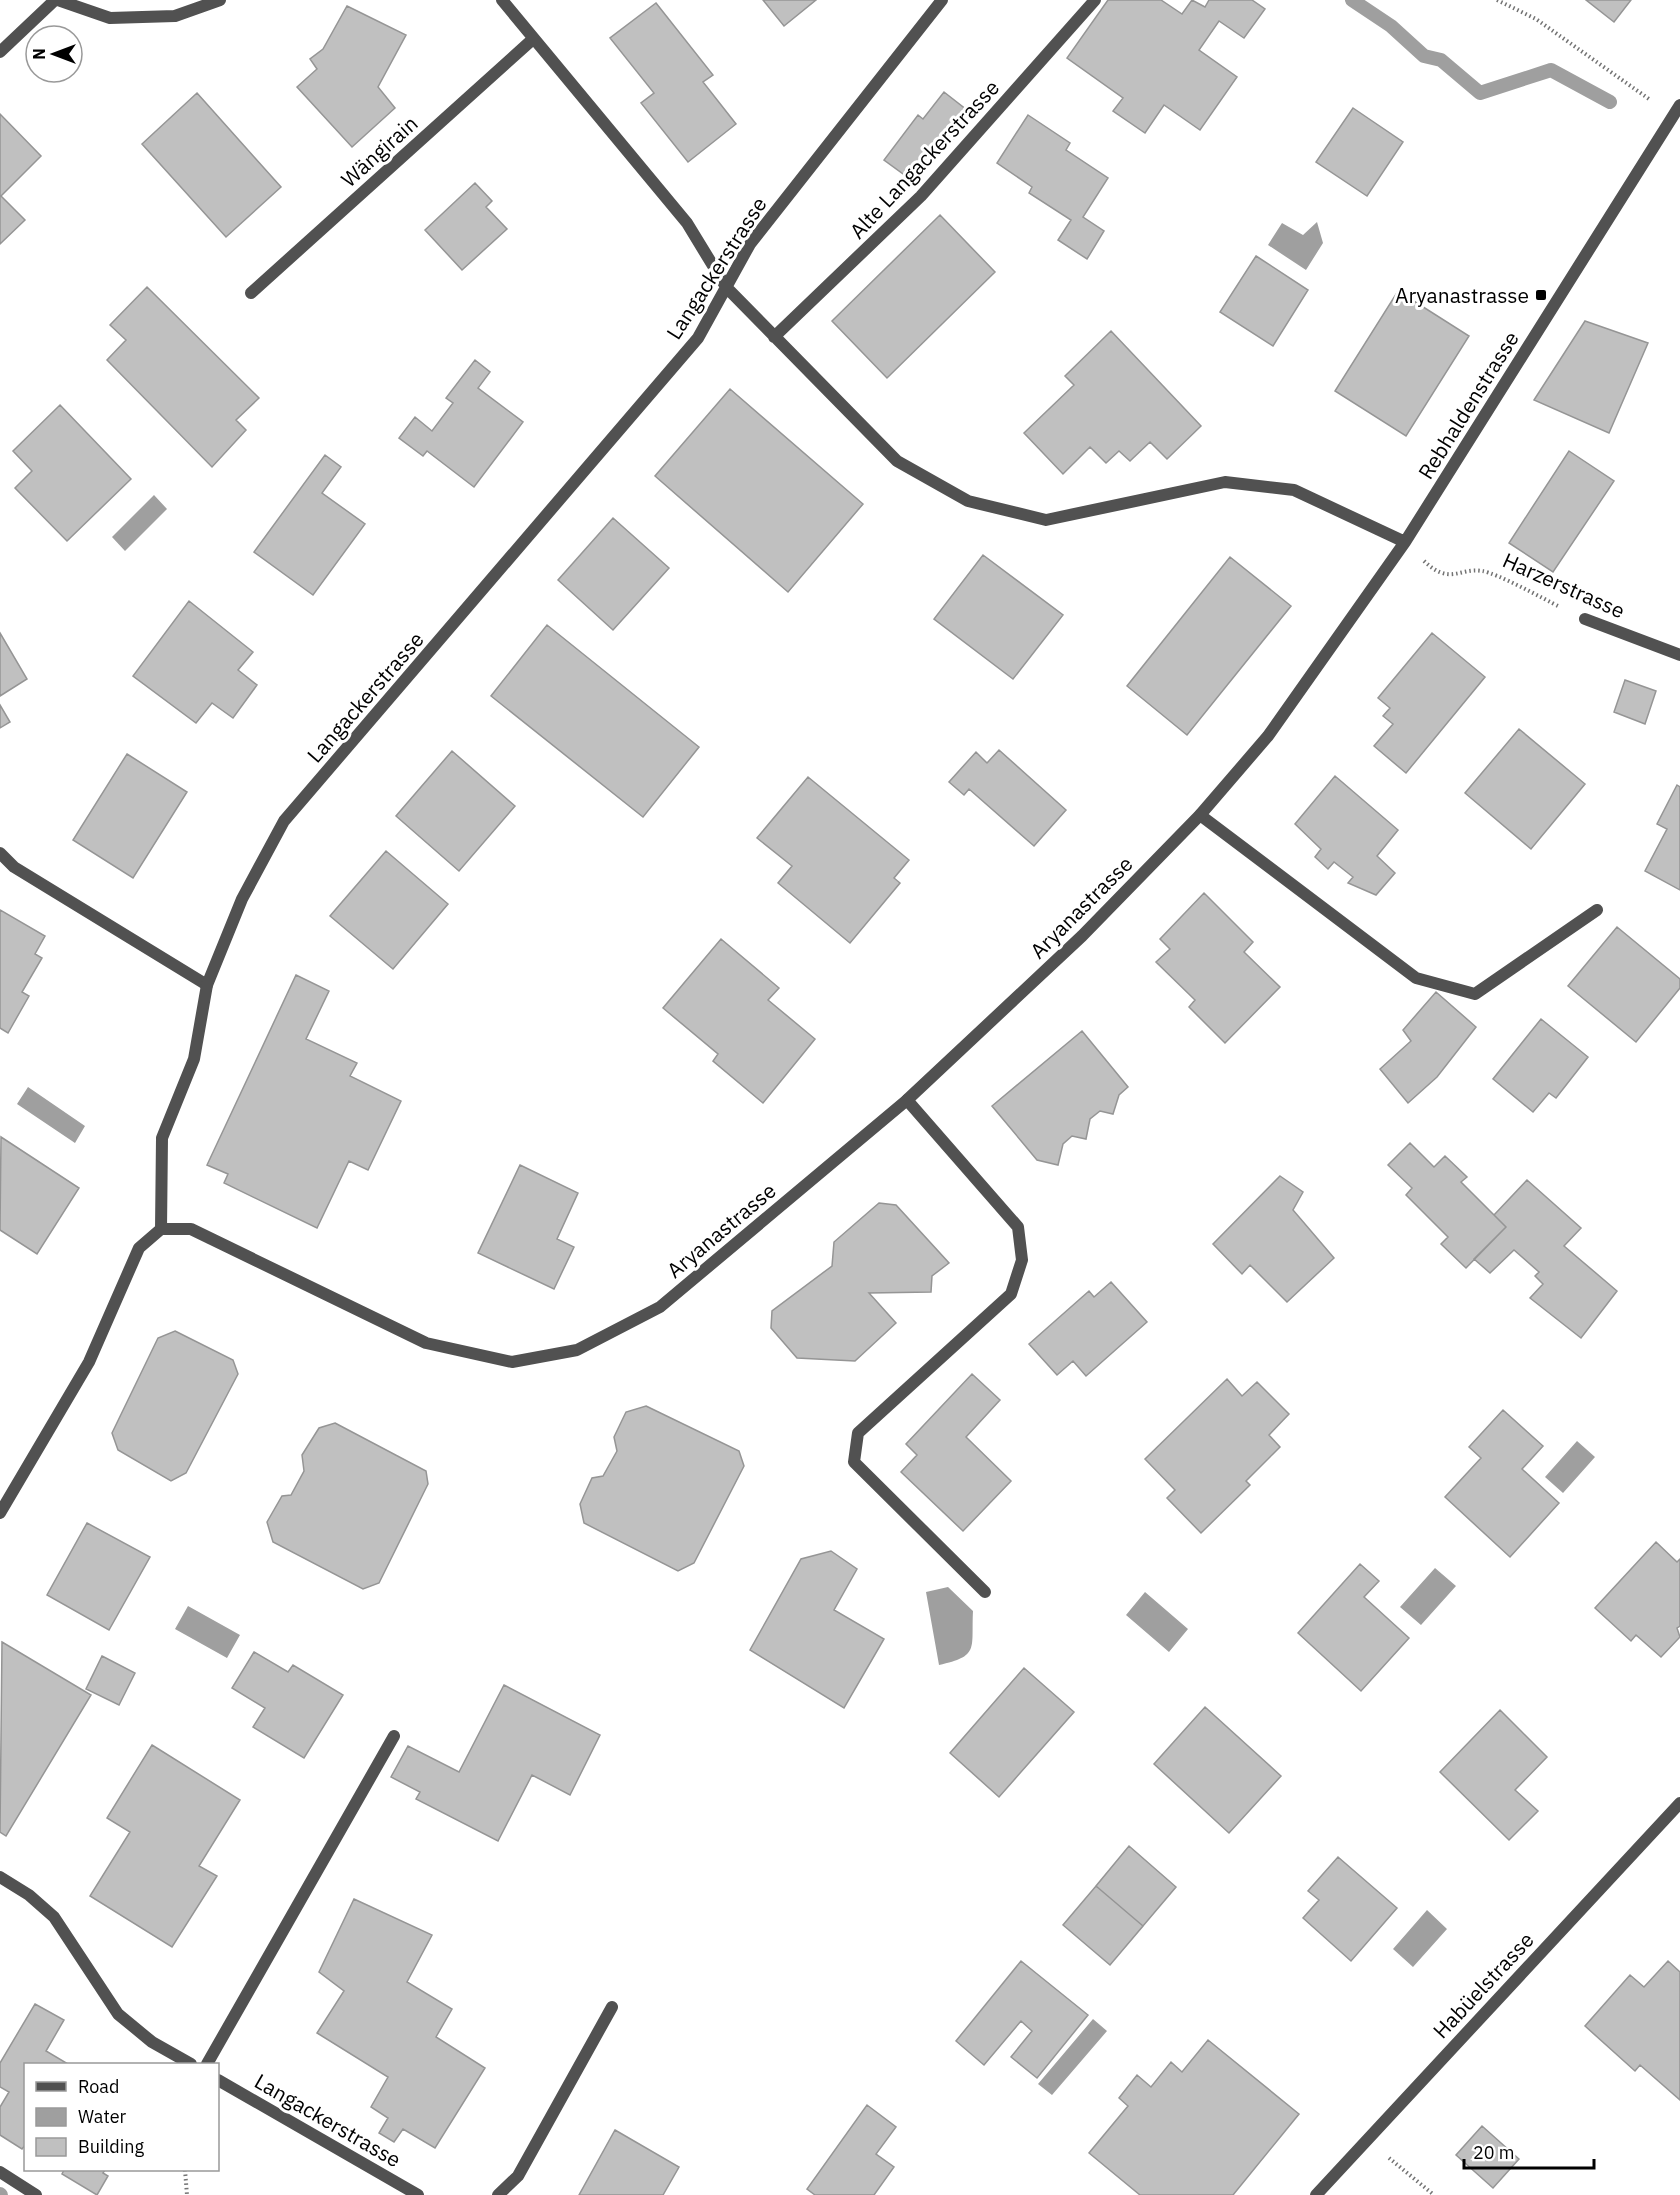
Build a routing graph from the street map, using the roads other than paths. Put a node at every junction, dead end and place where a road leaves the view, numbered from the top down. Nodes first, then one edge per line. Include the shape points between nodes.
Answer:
1 (56, 0) edge
2 (220, 0) edge
3 (501, 0) edge
4 (942, 0) edge
5 (1095, 0) edge
6 (534, 39) junction
7 (0, 52) edge
8 (1677, 111) edge
9 (726, 287) junction
10 (251, 293) dead end
11 (774, 337) junction
12 (1405, 542) junction
13 (1585, 619) road end
14 (1680, 655) edge
15 (1200, 814) junction
16 (0, 853) edge
17 (1597, 910) dead end
18 (207, 985) junction
19 (907, 1100) junction
20 (161, 1229) junction
21 (0, 1513) edge
22 (985, 1592) dead end
23 (394, 1736) dead end
24 (1680, 1803) edge
25 (0, 1877) edge
26 (612, 2007) dead end
27 (189, 2063) edge
28 (208, 2063) edge
29 (219, 2081) edge
30 (0, 2172) edge
31 (36, 2195) edge
32 (418, 2195) edge
33 (498, 2195) edge
34 (1316, 2195) edge

1 - 2 street via 110,18 175,16
1 - 7 street
3 - 6 street
4 - 9 street, Langackerstrasse via 757,234
5 - 11 street, Alte Langackerstrasse via 921,196
6 - 9 street via 687,223
6 - 10 street, Wängirain
8 - 12 street, Rebhaldenstrasse
9 - 11 street
9 - 18 street, Langackerstrasse via 698,338 284,821 242,899
11 - 12 street via 897,461 968,501 1046,520 1225,482 1294,490
12 - 15 street, Aryanastrasse via 1268,736
13 - 14 street, Harzerstrasse
15 - 17 street via 1416,978 1475,994
15 - 19 street, Aryanastrasse via 1082,936
16 - 18 street via 14,867
18 - 20 street, Langackerstrasse via 194,1059 162,1138
19 - 20 street, Aryanastrasse via 660,1307 577,1350 512,1362 426,1343 191,1229
19 - 22 street via 1018,1227 1022,1260 1011,1294 858,1433 854,1462
20 - 21 street via 139,1248 89,1362
23 - 28 street
24 - 34 street, Habüelstrasse
25 - 27 street via 54,1917 118,2014 152,2042
26 - 33 street via 518,2176
29 - 32 street, Langackerstrasse
30 - 31 street

